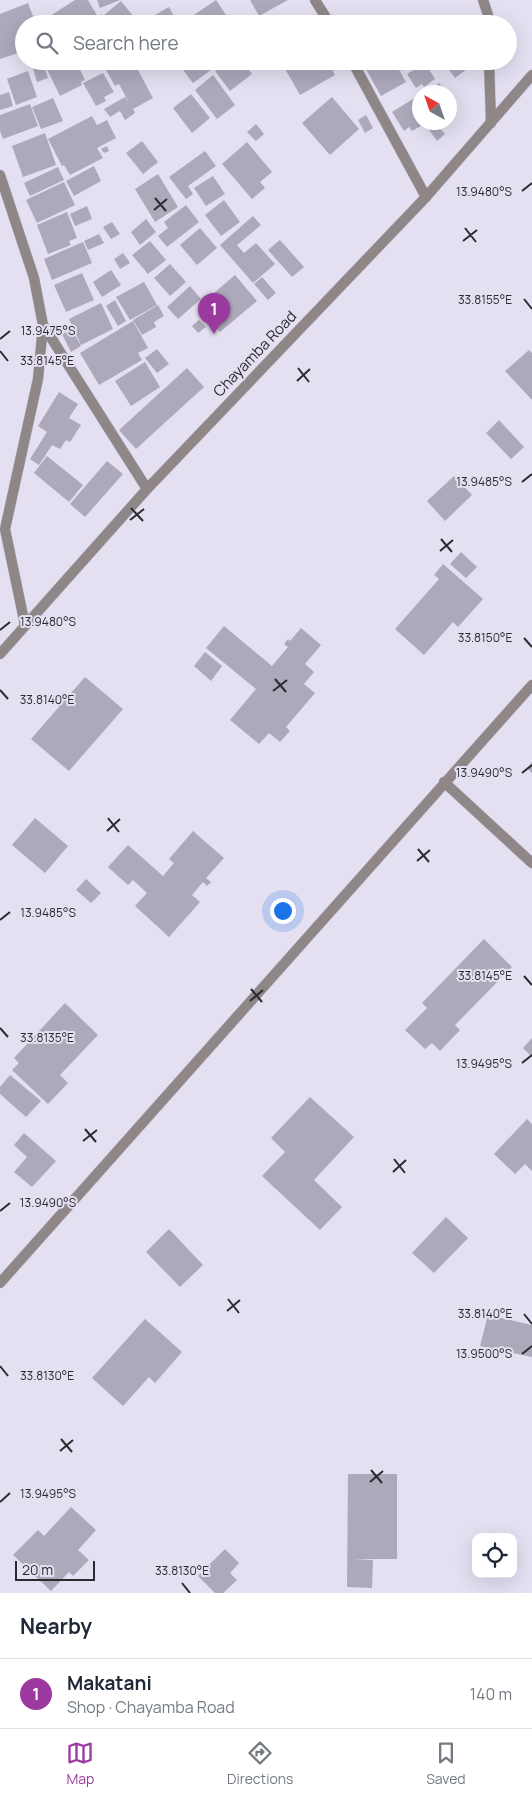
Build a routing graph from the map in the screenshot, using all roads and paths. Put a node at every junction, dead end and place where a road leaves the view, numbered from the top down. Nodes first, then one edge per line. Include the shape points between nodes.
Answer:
1 (316, 0) edge
2 (483, 0) edge
3 (325, 15) edge
4 (488, 15) edge
5 (357, 70) edge
6 (489, 70) edge
7 (532, 75) edge
8 (490, 123) junction
9 (0, 175) edge
10 (426, 197) junction
11 (42, 325) junction
12 (147, 489) junction
13 (26, 625) junction
14 (0, 654) edge
15 (532, 685) edge
16 (444, 782) junction
17 (532, 862) edge
18 (0, 1283) edge

1 - 3 street
2 - 4 street
5 - 10 street
6 - 8 street
7 - 8 street, Chayamba Road
8 - 10 street, Chayamba Road
9 - 11 street via 34,278
10 - 12 street, Chayamba Road
11 - 12 street
11 - 13 street via 38,379 5,529
12 - 13 street, Chayamba Road
13 - 14 street, Chayamba Road
15 - 16 street
16 - 17 street
16 - 18 street

